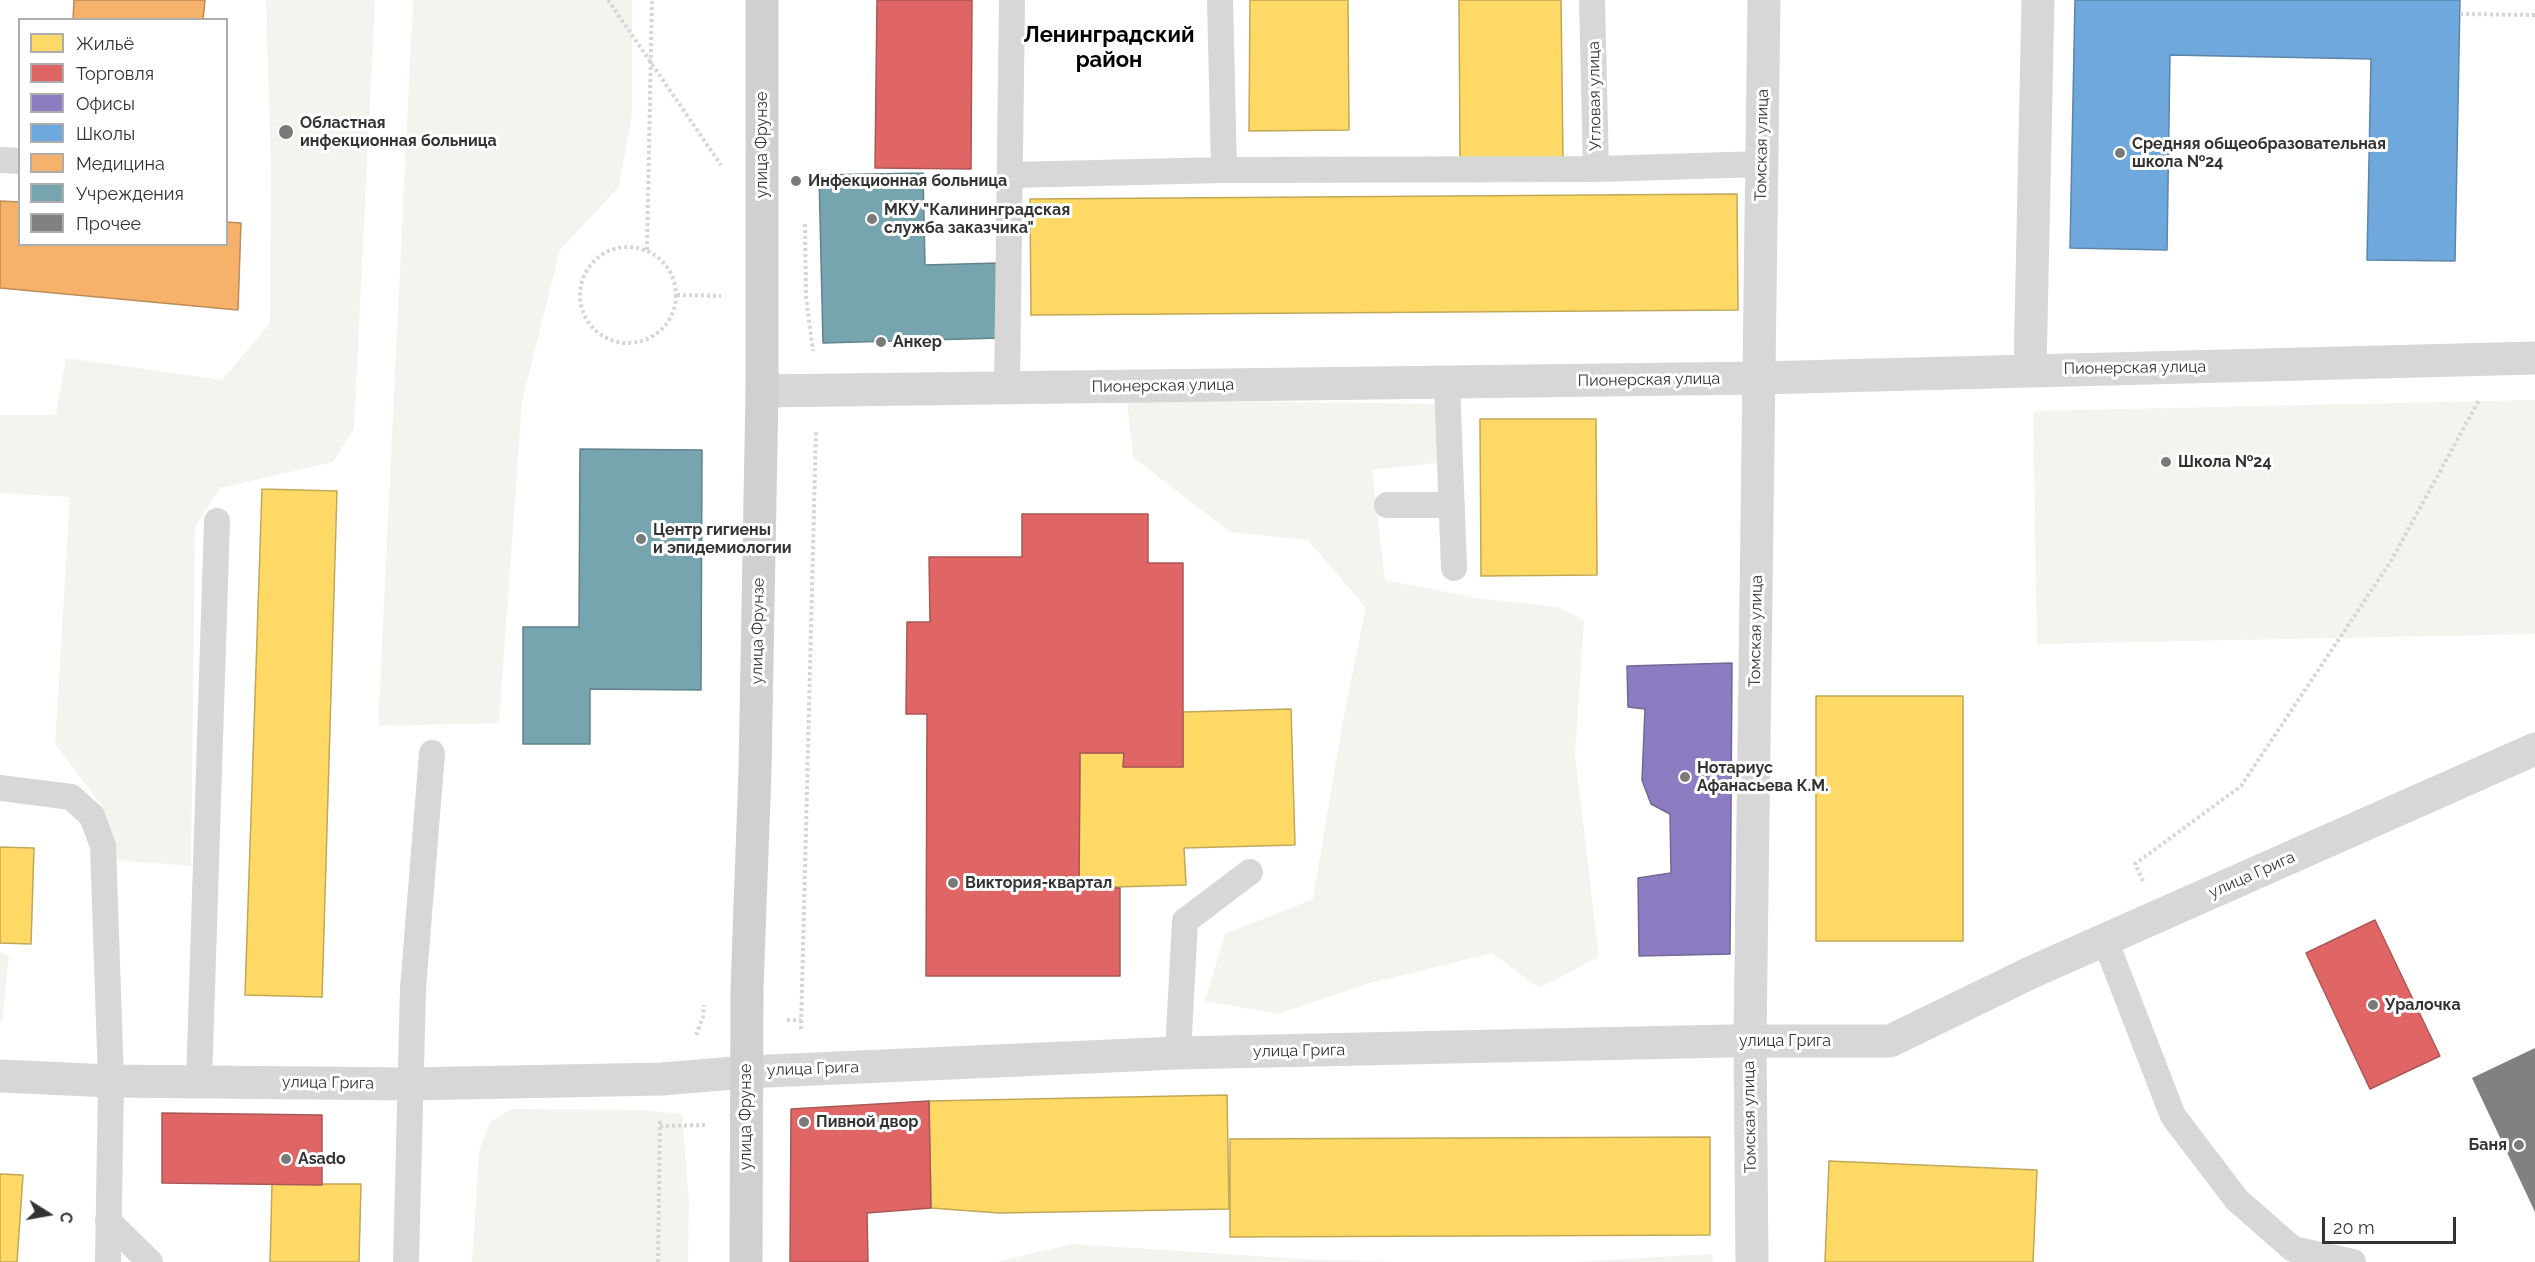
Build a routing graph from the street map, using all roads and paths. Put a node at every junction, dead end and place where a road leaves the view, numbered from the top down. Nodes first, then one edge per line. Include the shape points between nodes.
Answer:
1 (609, 0) edge
2 (652, 0) edge
3 (762, 0) edge
4 (1012, 0) edge
5 (1220, 0) edge
6 (1592, 0) edge
7 (1764, 0) edge
8 (2038, 0) edge
9 (2460, 14) dead end
10 (2535, 15) edge
11 (651, 60) junction
12 (0, 160) edge
13 (18, 161) edge
14 (1762, 164) junction
15 (1596, 169) junction
16 (1224, 170) junction
17 (725, 171) dead end
18 (1010, 175) junction
19 (805, 214) dead end
20 (647, 250) junction
21 (2535, 358) edge
22 (2487, 359) junction
23 (2030, 371) junction
24 (1759, 378) junction
25 (1447, 383) junction
26 (1007, 387) junction
27 (817, 390) junction
28 (762, 391) junction
29 (1387, 505) dead end
30 (1452, 505) junction
31 (217, 521) dead end
32 (1454, 568) dead end
33 (2535, 749) edge
34 (432, 753) dead end
35 (0, 788) edge
36 (2135, 864) dead end
37 (1250, 872) dead end
38 (2105, 940) junction
39 (704, 997) dead end
40 (1750, 1041) junction
41 (1178, 1053) junction
42 (797, 1070) junction
43 (746, 1072) junction
44 (0, 1076) edge
45 (662, 1079) junction
46 (111, 1081) junction
47 (199, 1082) junction
48 (409, 1084) junction
49 (108, 1221) junction
50 (2290, 1256) edge
51 (108, 1262) edge
52 (150, 1262) edge
53 (406, 1262) edge
54 (658, 1262) edge
55 (746, 1262) edge
56 (1752, 1262) edge
57 (2353, 1262) edge

1 - 11 path
2 - 11 path
3 - 28 main road, улица Фрунзе
4 - 18 lane
5 - 16 lane
6 - 15 lane, Угловая улица
7 - 14 street, Томская улица
8 - 23 street
9 - 10 path
11 - 17 path
11 - 20 path
12 - 13 lane
14 - 15 lane, Угловая улица
14 - 24 street, Томская улица
15 - 16 lane
16 - 18 lane
18 - 26 lane
19 - 27 path via 806,297
20 - 20 path via 628,246 610,250 594,261 583,277 580,296 584,314 594,330 610,340 628,344 647,340 663,329 673,314 677,295 673,276
21 - 22 street, Пионерская улица
22 - 23 street, Пионерская улица
22 - 36 path via 2484,390 2391,561 2241,786
23 - 24 street, Пионерская улица
24 - 25 street, Пионерская улица
24 - 40 street, Томская улица
25 - 26 street, Пионерская улица
25 - 30 lane
26 - 27 street, Пионерская улица
27 - 28 street, Пионерская улица
27 - 42 path
28 - 43 main road, улица Фрунзе
29 - 30 lane
30 - 32 lane
31 - 47 lane
33 - 38 street, улица Грига
34 - 48 lane
35 - 46 lane via 71,797 92,816 96,826 103,846
37 - 41 lane via 1185,921
38 - 40 street, улица Грига via 1890,1041
38 - 50 lane via 2173,1116 2237,1200
39 - 45 path via 703,1017 694,1042 661,1056
40 - 41 street, улица Грига
40 - 56 street, Томская улица
41 - 42 street, улица Грига
42 - 43 street, улица Грига
43 - 45 street, улица Грига
43 - 55 main road, улица Фрунзе
44 - 46 street, улица Грига
45 - 48 street, улица Грига
45 - 54 path
46 - 47 street, улица Грига
46 - 49 lane
47 - 48 street, улица Грига
48 - 53 lane
49 - 51 lane
49 - 52 lane
50 - 57 lane

